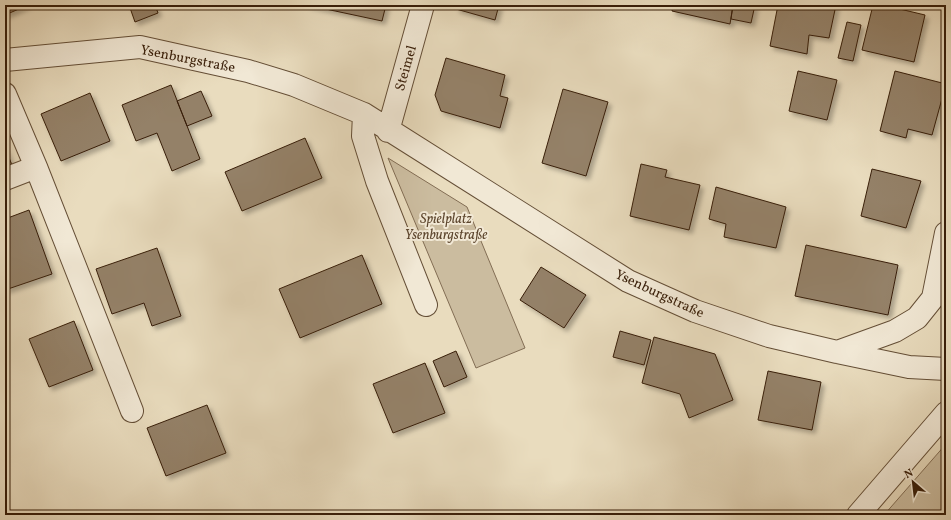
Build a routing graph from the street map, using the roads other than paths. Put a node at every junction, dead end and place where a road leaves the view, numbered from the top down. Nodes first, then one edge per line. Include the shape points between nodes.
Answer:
1 (423, 5) edge
2 (5, 60) edge
3 (5, 94) edge
4 (364, 114) junction
5 (388, 131) junction
6 (36, 167) junction
7 (5, 179) edge
8 (946, 232) edge
9 (426, 305) dead end
10 (837, 352) junction
11 (946, 369) edge
12 (132, 411) dead end
13 (946, 413) edge
14 (858, 515) edge

1 - 5 street, Steimel
2 - 4 street, Ysenburgstraße via 140,47 248,71 294,85
3 - 6 street
4 - 5 street, Ysenburgstraße
4 - 9 street via 363,136 377,181
5 - 10 street, Ysenburgstraße via 628,281 695,311 769,336
6 - 7 street
6 - 12 street
8 - 10 street via 933,298 917,318 895,331
10 - 11 street, Ysenburgstraße via 910,367
13 - 14 street

